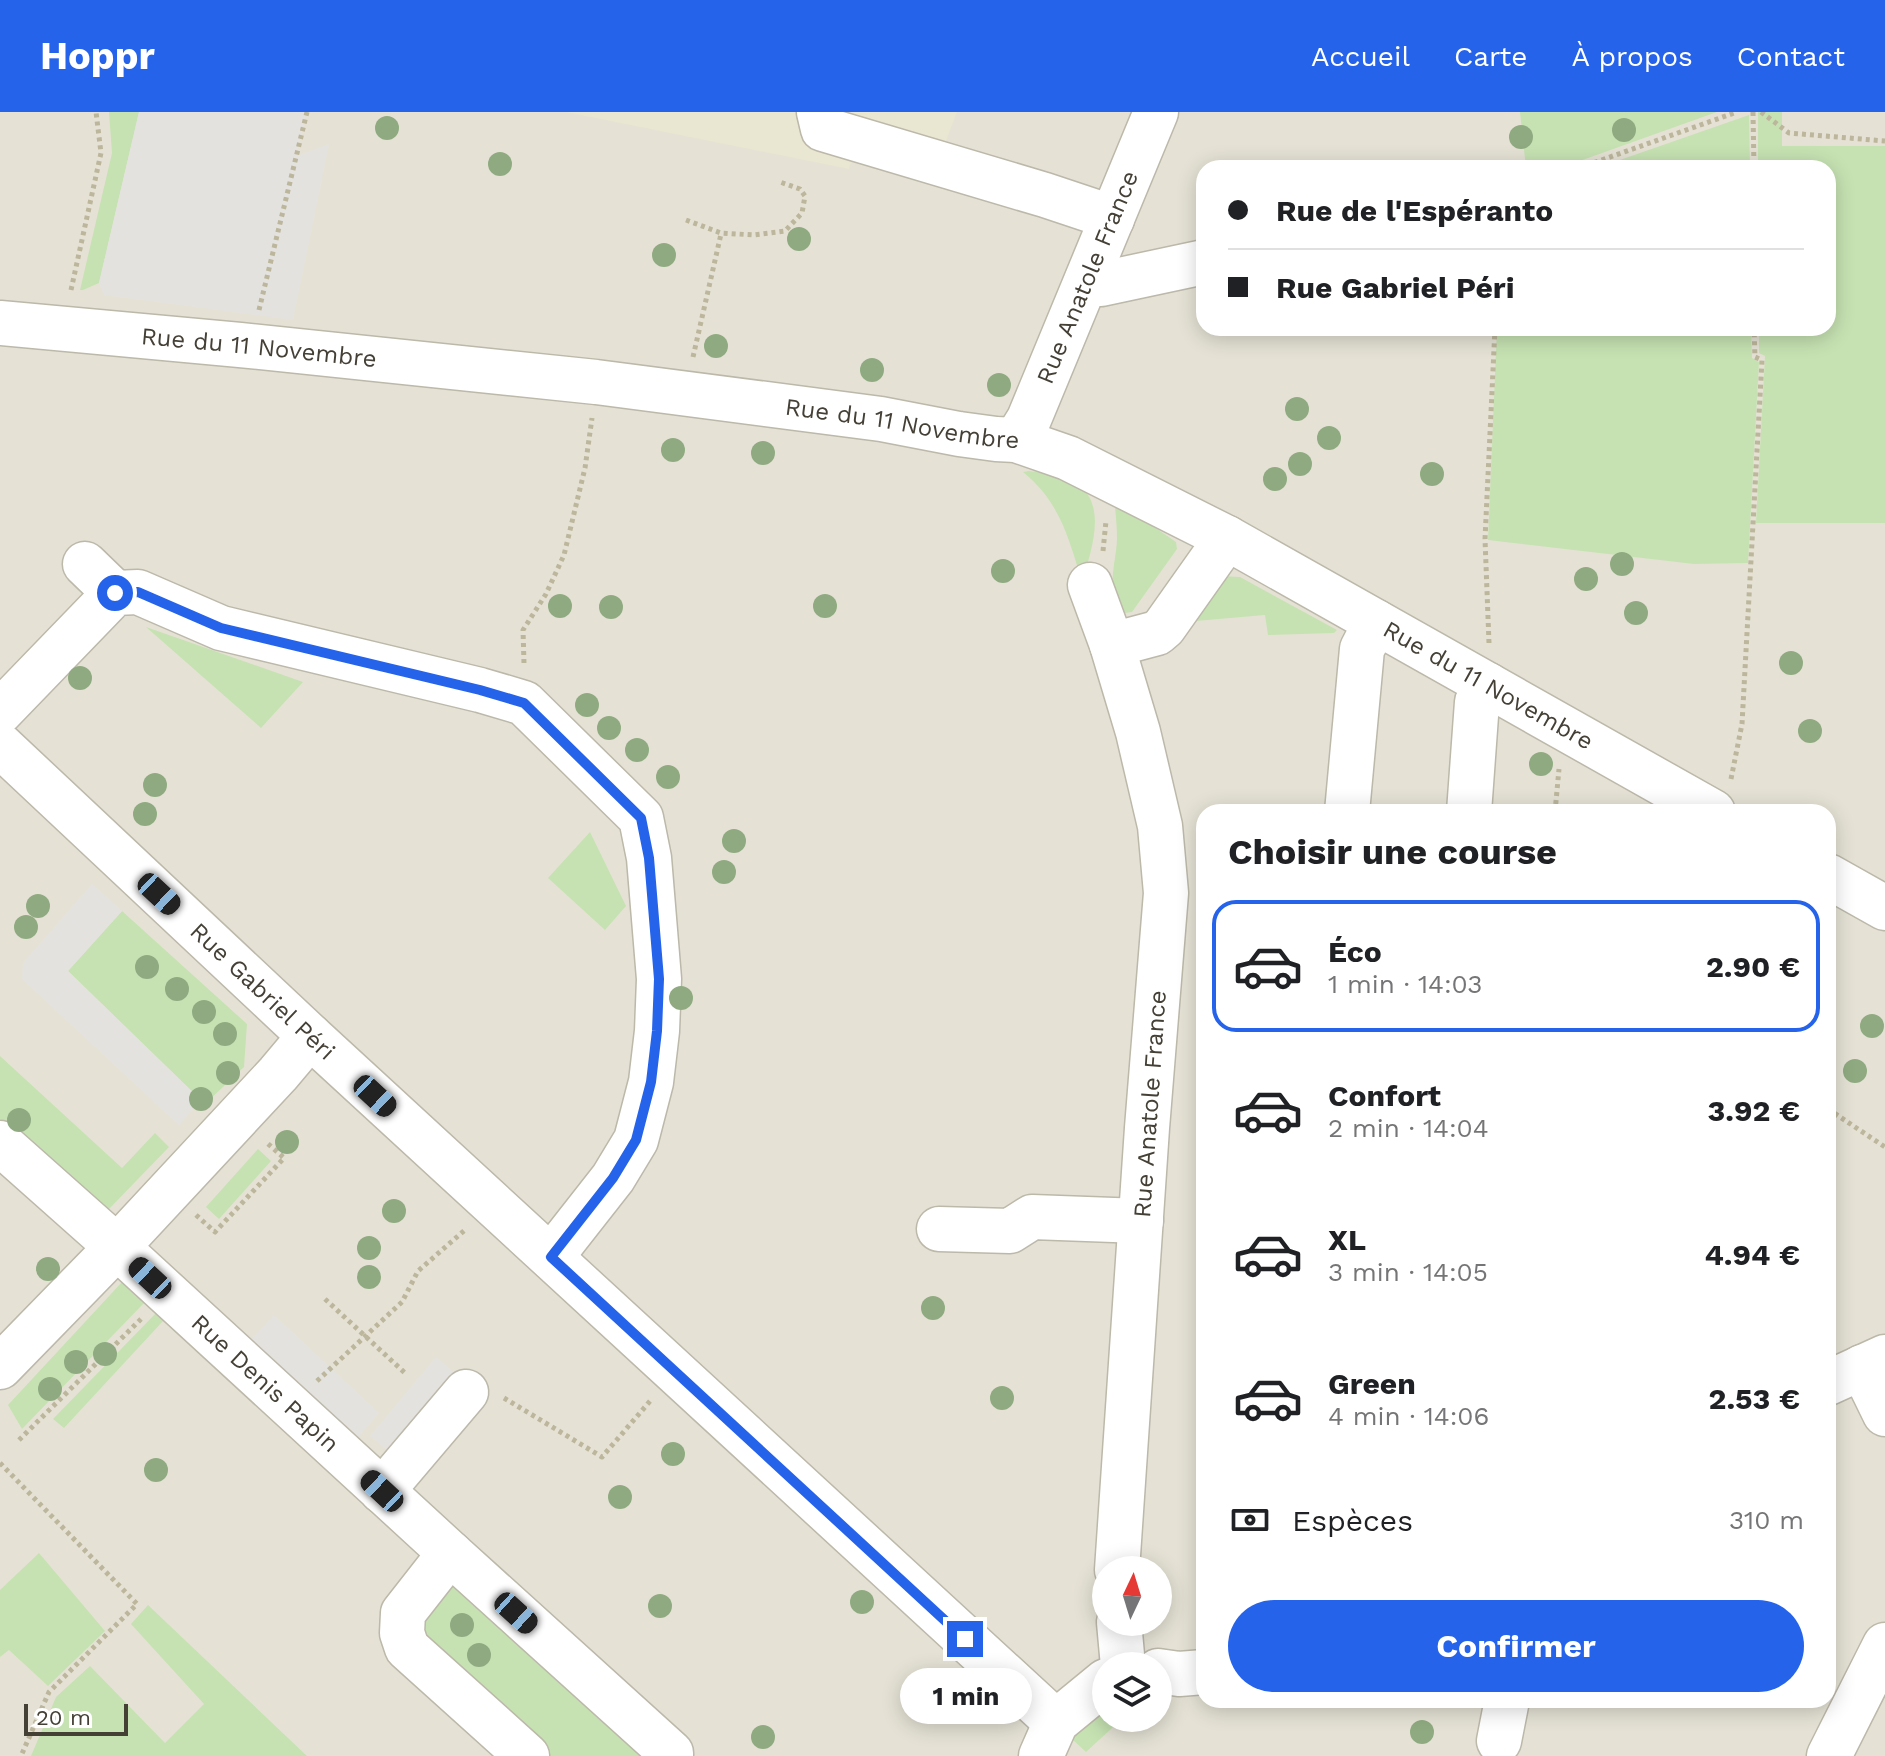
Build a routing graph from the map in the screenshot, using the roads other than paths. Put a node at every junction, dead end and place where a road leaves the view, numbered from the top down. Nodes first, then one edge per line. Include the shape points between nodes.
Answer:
1 (819, 112) edge
2 (1156, 112) edge
3 (1112, 219) junction
4 (1196, 264) edge
5 (1087, 280) junction
6 (0, 323) edge
7 (1016, 440) junction
8 (1227, 538) junction
9 (1090, 585) road end
10 (1376, 622) junction
11 (1112, 645) junction
12 (1488, 670) junction
13 (0, 712) edge
14 (0, 745) edge
15 (1722, 798) edge
16 (1348, 804) edge
17 (1470, 804) edge
18 (1836, 880) edge
19 (1885, 908) edge
20 (310, 1036) junction
21 (0, 1143) edge
22 (1141, 1221) junction
23 (939, 1229) dead end
24 (117, 1247) junction
25 (551, 1257) junction
26 (0, 1367) edge
27 (1858, 1369) edge
28 (466, 1392) road end
29 (1885, 1414) edge
30 (382, 1491) junction
31 (450, 1553) junction
32 (1118, 1556) edge
33 (1885, 1645) edge
34 (1172, 1673) edge
35 (1196, 1673) edge
36 (1092, 1695) edge
37 (1049, 1739) edge
38 (527, 1756) edge
39 (671, 1756) edge
40 (1829, 1756) edge

1 - 3 street via 823,129
2 - 3 street, Rue Anatole France
3 - 5 street, Rue Anatole France
4 - 5 street via 1101,284
5 - 7 street, Rue Anatole France
6 - 7 street, Rue du 11 Novembre via 596,382
7 - 8 street, Rue du 11 Novembre via 1068,458
8 - 10 street, Rue du 11 Novembre
8 - 11 street via 1164,627
9 - 11 street, Rue Anatole France
10 - 12 street, Rue du 11 Novembre
10 - 16 street via 1362,649
11 - 22 street, Rue Anatole France via 1160,826 1166,893
12 - 15 street, Rue du 11 Novembre
12 - 17 street via 1477,702
13 - 25 street via 100,578 221,628 524,703 641,818 659,979 651,1082 636,1140
14 - 20 street, Rue Gabriel Péri
18 - 19 street
20 - 24 street
20 - 25 street, Rue Gabriel Péri
21 - 24 street, Rue Denis Papin
22 - 23 street via 1032,1217 1010,1231
22 - 32 street, Rue Anatole France
24 - 26 street
24 - 30 street, Rue Denis Papin
25 - 37 street, Rue Gabriel Péri
27 - 29 street
28 - 30 street
30 - 31 street, Rue Denis Papin
31 - 38 street via 403,1613 407,1648
31 - 39 street, Rue Denis Papin
33 - 40 street
34 - 35 street
36 - 37 street

